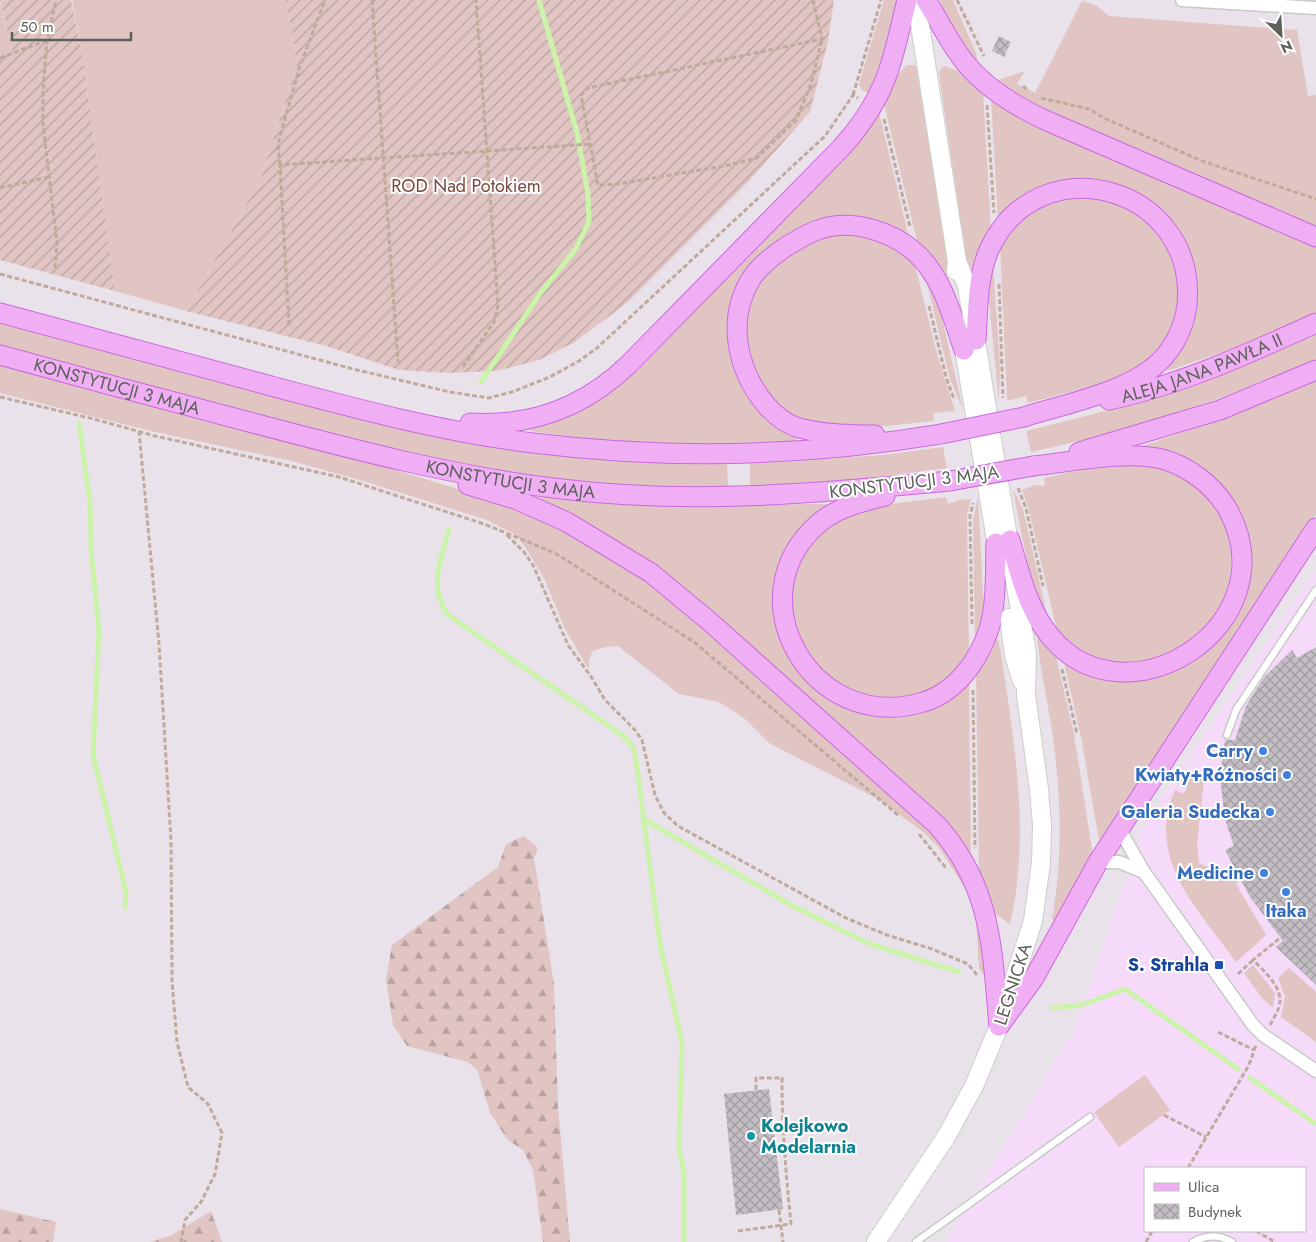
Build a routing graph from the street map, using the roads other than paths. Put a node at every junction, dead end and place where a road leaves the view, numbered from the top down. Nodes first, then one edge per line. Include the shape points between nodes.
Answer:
1 (907, 0) edge
2 (916, 0) edge
3 (926, 0) edge
4 (1182, 0) edge
5 (1310, 6) edge
6 (1316, 237) edge
7 (0, 313) edge
8 (1316, 323) edge
9 (970, 345) junction
10 (0, 355) edge
11 (1316, 370) edge
12 (376, 413) junction
13 (1024, 417) junction
14 (941, 434) junction
15 (371, 454) junction
16 (1033, 466) junction
17 (950, 481) junction
18 (1316, 528) edge
19 (1003, 542) junction
20 (1316, 590) edge
21 (1313, 600) edge
22 (1226, 735) dead end
23 (1120, 830) junction
24 (1098, 862) junction
25 (1144, 872) junction
26 (999, 1026) junction
27 (1316, 1070) edge
28 (1090, 1116) dead end
29 (881, 1238) edge
30 (916, 1242) edge
31 (1193, 1242) edge
32 (1232, 1242) edge

1 - 12 main road via 887,78 860,126 611,382 557,412 509,422 455,422
2 - 9 main road, LEGNICKA via 957,261 968,286
3 - 6 main road via 971,70 1019,107
4 - 5 street
7 - 12 main road
8 - 13 main road, ALEJA JANA PAWŁA II via 1217,365 1131,396
9 - 13 main road via 981,276 989,251 1014,216 1034,201 1068,190 1090,188 1112,192 1145,208 1169,231 1184,263 1188,284 1182,328 1172,347 1152,369 1127,383
9 - 14 main road via 941,288 916,254 901,242 863,228 821,228 800,238 757,270 742,302 737,339 742,365 761,399 788,423 852,435
9 - 19 main road, LEGNICKA
10 - 15 main road, KONSTYTUCJI 3 MAJA
11 - 16 main road via 1220,410
12 - 14 main road via 531,443 660,454 826,450
13 - 14 main road, bridge
15 - 17 main road, KONSTYTUCJI 3 MAJA via 466,475 562,490 668,497 822,493
15 - 26 main road via 514,500 567,522 629,558 702,614 918,808 953,844 976,884 986,915
16 - 17 main road, KONSTYTUCJI 3 MAJA, bridge
16 - 19 main road via 1130,457 1162,459 1190,471 1217,494 1234,524 1241,559 1236,595 1210,638 1188,655 1160,667 1140,671 1108,670 1072,656 1045,630
17 - 19 main road via 849,506 828,517 807,536 789,568 783,601 788,632 802,662 833,692 856,704 896,708 936,697 966,674 982,646 993,608
18 - 23 main road
19 - 26 main road, LEGNICKA via 1027,654 1026,695 1039,789 1041,863 1033,921
20 - 21 lane
21 - 22 lane via 1236,710
23 - 24 main road
23 - 25 street
24 - 25 street via 1119,862
24 - 26 main road via 1034,978
25 - 27 street via 1253,1025
26 - 29 main road, LEGNICKA via 958,1117
28 - 30 lane
31 - 32 lane via 1224,1236

